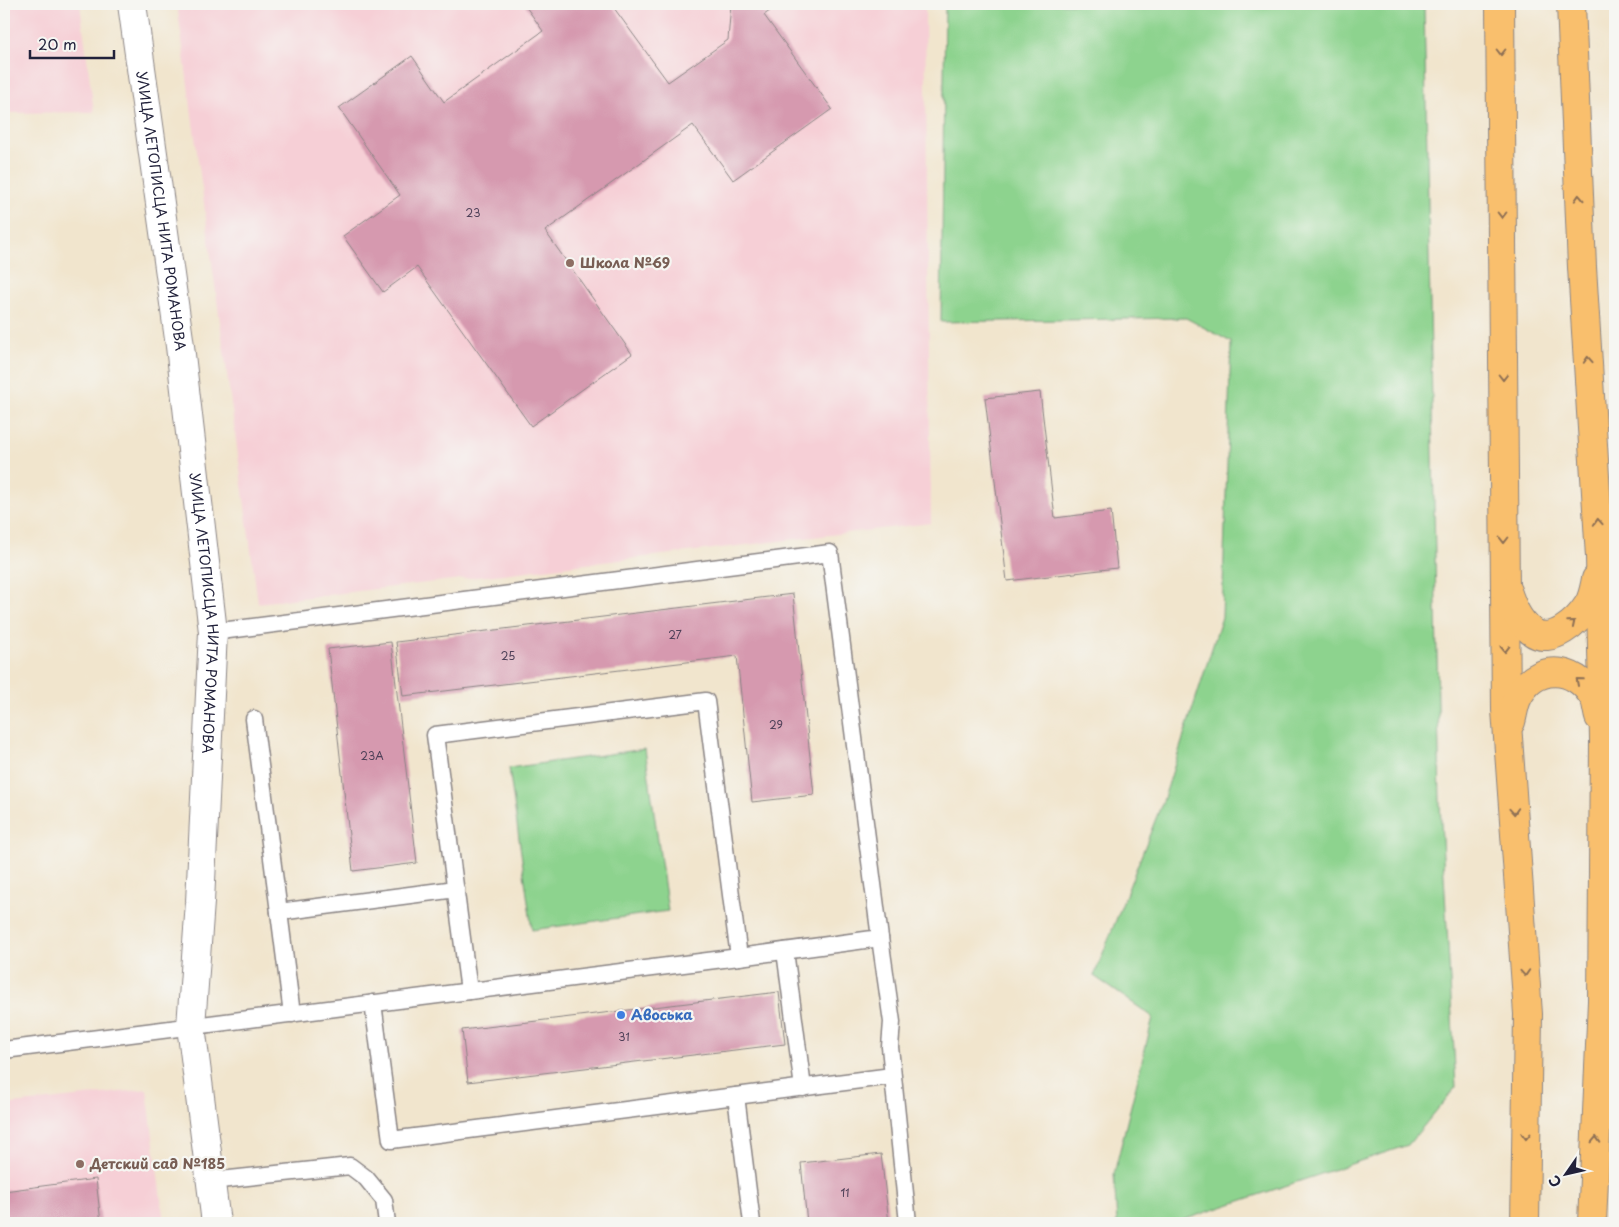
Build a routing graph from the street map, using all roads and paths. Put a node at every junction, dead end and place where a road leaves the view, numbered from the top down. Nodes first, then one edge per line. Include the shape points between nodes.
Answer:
1 (132, 4) edge
2 (1500, 4) edge
3 (1571, 4) edge
4 (1600, 557) junction
5 (1504, 583) junction
6 (213, 632) junction
7 (254, 718) dead end
8 (1508, 738) junction
9 (1604, 740) junction
10 (456, 889) junction
11 (279, 912) junction
12 (880, 938) junction
13 (785, 951) junction
14 (739, 957) junction
15 (469, 991) junction
16 (373, 1003) junction
17 (292, 1014) junction
18 (191, 1026) junction
19 (4, 1050) edge
20 (892, 1076) junction
21 (803, 1088) junction
22 (736, 1096) junction
23 (210, 1181) junction
24 (216, 1223) edge
25 (387, 1223) edge
26 (752, 1223) edge
27 (908, 1223) edge
28 (1525, 1223) edge
29 (1592, 1223) edge

1 - 6 street, УЛИЦА ЛЕТОПИСЦА НИТА РОМАНОВА via 180,346
2 -> 5 main road
4 -> 3 main road via 1582,276
5 -> 4 main road via 1513,609 1524,624 1532,633 1548,636 1576,621 1588,604 1594,591
4 - 9 main road
5 -> 8 main road
6 - 12 lane via 830,553
6 - 18 street, УЛИЦА ЛЕТОПИСЦА НИТА РОМАНОВА
7 - 11 lane
9 -> 8 main road via 1594,699 1583,683 1560,671 1545,673 1525,688 1517,699
8 -> 28 main road via 1528,1014
29 -> 9 main road via 1602,1001
10 - 11 lane
10 - 14 lane via 435,735 706,701
10 - 15 lane
11 - 17 lane
12 - 13 lane
12 - 20 lane via 892,1022
13 - 14 lane
13 - 21 lane
14 - 15 lane
15 - 16 lane
16 - 17 lane
16 - 22 lane via 391,1140
17 - 18 lane
18 - 19 lane
18 - 23 street, УЛИЦА ЛЕТОПИСЦА НИТА РОМАНОВА
20 - 21 lane
20 - 27 lane
21 - 22 lane
22 - 26 lane
23 - 24 street, УЛИЦА ЛЕТОПИСЦА НИТА РОМАНОВА
23 - 25 lane via 350,1166 366,1178 384,1200

